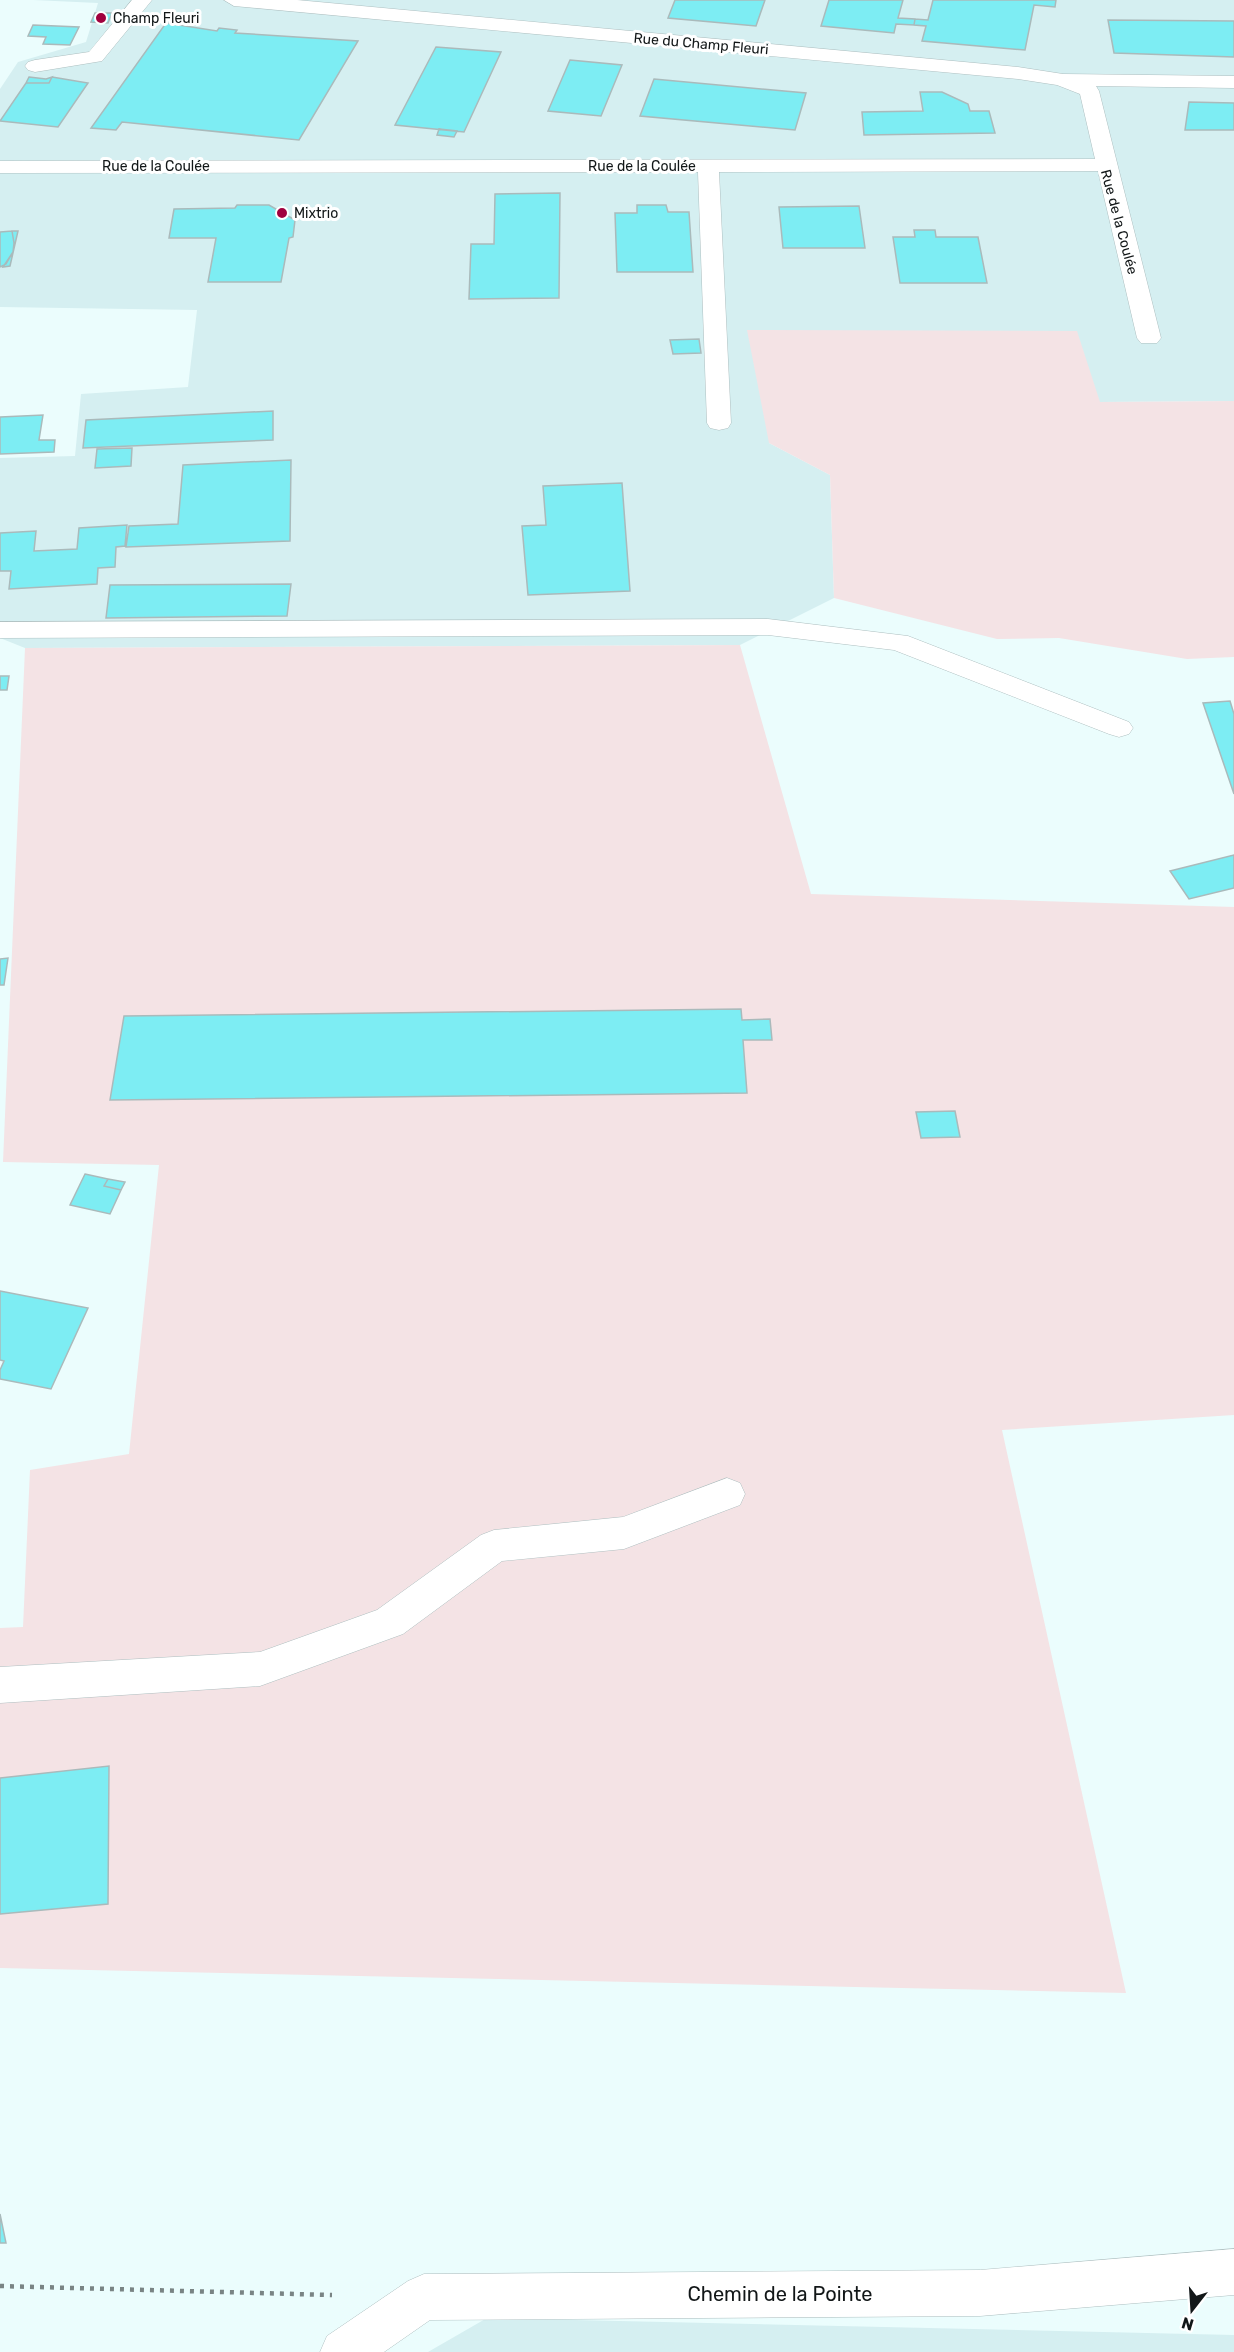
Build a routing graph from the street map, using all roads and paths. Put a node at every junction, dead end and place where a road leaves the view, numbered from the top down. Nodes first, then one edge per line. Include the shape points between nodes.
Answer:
1 (142, 0) edge
2 (234, 0) edge
3 (35, 66) dead end
4 (1062, 80) junction
5 (1234, 82) edge
6 (708, 165) junction
7 (1106, 165) junction
8 (0, 167) edge
9 (1149, 338) dead end
10 (719, 423) dead end
11 (0, 630) edge
12 (1119, 728) dead end
13 (727, 1494) dead end
14 (0, 1685) edge
15 (1234, 2272) edge
16 (0, 2286) edge
17 (341, 2295) dead end
18 (362, 2347) edge

1 - 3 street via 95,57
2 - 4 street, Rue du Champ Fleuri
4 - 5 street
4 - 7 street, Rue du Champ Fleuri via 1089,91
6 - 7 street, Rue de la Coulée
6 - 8 street, Rue de la Coulée
6 - 10 street
7 - 9 street, Rue de la Coulée
11 - 12 street via 768,627 899,642
13 - 14 street via 624,1533 494,1546 390,1622 260,1670
15 - 18 street, Chemin de la Pointe via 980,2293 424,2297
16 - 17 path

